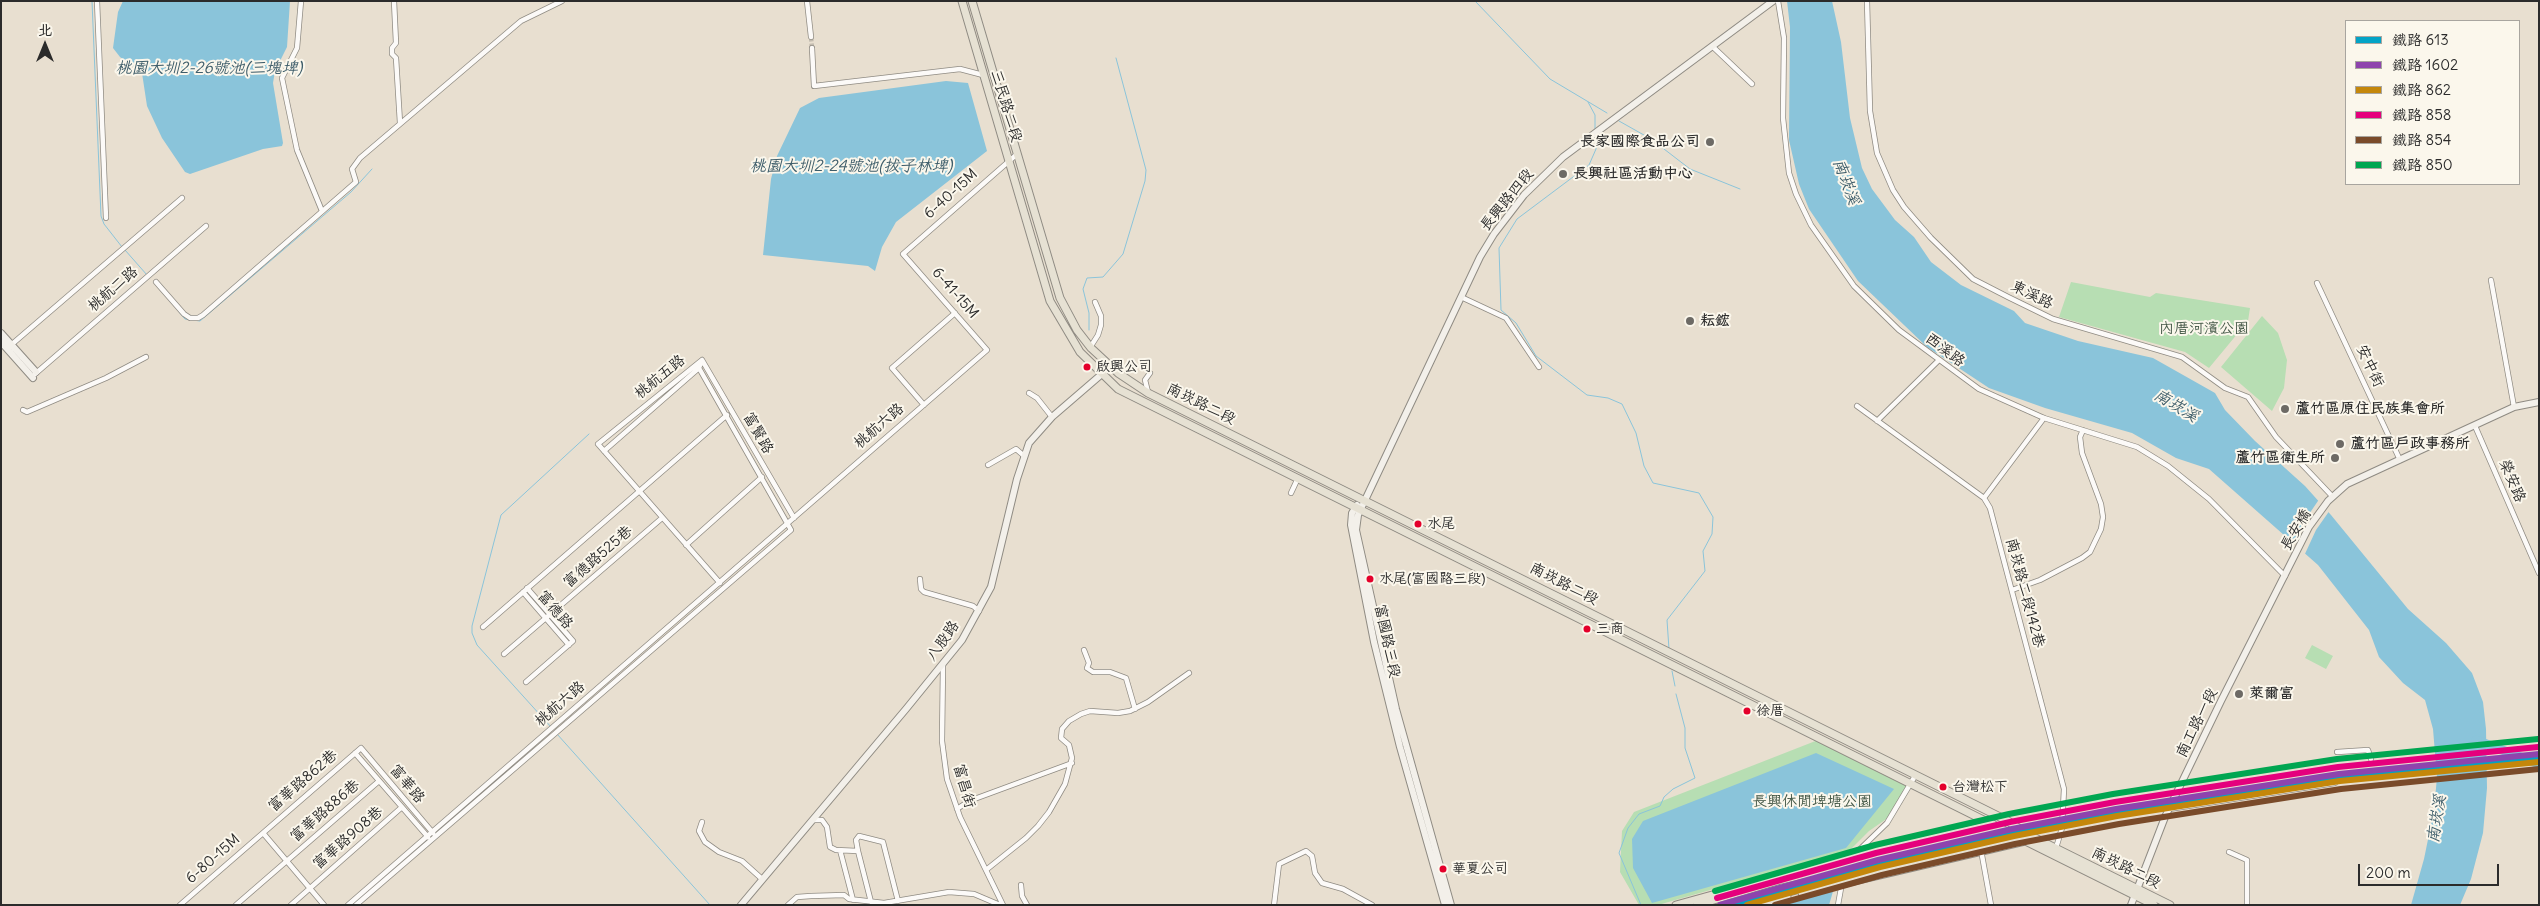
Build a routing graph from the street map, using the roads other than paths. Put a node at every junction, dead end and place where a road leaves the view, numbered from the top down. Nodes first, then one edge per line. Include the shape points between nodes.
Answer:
1 (97, 1) edge
2 (301, 1) edge
3 (394, 1) edge
4 (543, 1) edge
5 (562, 1) edge
6 (807, 1) edge
7 (962, 1) edge
8 (972, 1) edge
9 (1773, 1) edge
10 (1778, 1) edge
11 (1868, 1) edge
12 (544, 8) junction
13 (811, 37) tunnel mouth
14 (1712, 46) junction
15 (812, 48) tunnel mouth
16 (982, 75) junction
17 (1752, 84) dead end
18 (400, 122) junction
19 (1016, 155) junction
20 (1008, 160) junction
21 (182, 198) dead end
22 (1032, 206) joint
23 (322, 211) junction
24 (106, 218) dead end
25 (1025, 218) joint
26 (206, 226) dead end
27 (903, 254) joint
28 (2491, 280) dead end
29 (156, 282) dead end
30 (2317, 283) dead end
31 (1460, 297) junction
32 (1096, 302) dead end
33 (955, 313) junction
34 (1, 333) edge
35 (1, 342) edge
36 (11, 345) junction
37 (1090, 348) junction
38 (987, 350) joint
39 (146, 358) dead end
40 (702, 360) junction
41 (1939, 360) junction
42 (1110, 367) junction
43 (1539, 367) dead end
44 (699, 368) junction
45 (1150, 372) dead end
46 (1102, 374) junction
47 (33, 375) junction
48 (1029, 393) dead end
49 (1148, 393) junction
50 (2539, 402) edge
51 (924, 405) junction
52 (1857, 406) dead end
53 (2514, 407) junction
54 (23, 410) dead end
55 (726, 415) junction
56 (1052, 417) junction
57 (2044, 418) junction
58 (1877, 421) junction
59 (2475, 426) junction
60 (2083, 430) junction
61 (604, 451) junction
62 (1023, 455) junction
63 (2400, 460) junction
64 (988, 465) dead end
65 (762, 477) junction
66 (1298, 478) junction
67 (639, 491) junction
68 (1291, 493) dead end
69 (1984, 498) junction
70 (2330, 498) junction
71 (1364, 500) junction
72 (1358, 507) junction
73 (662, 518) junction
74 (794, 518) junction
75 (789, 523) junction
76 (686, 545) junction
77 (2539, 573) edge
78 (2286, 574) junction
79 (920, 579) dead end
80 (720, 584) junction
81 (525, 590) junction
82 (2012, 590) junction
83 (979, 611) junction
84 (548, 617) junction
85 (482, 627) dead end
86 (1084, 650) dead end
87 (504, 654) dead end
88 (943, 665) junction
89 (1189, 674) dead end
90 (526, 682) dead end
91 (1135, 709) junction
92 (360, 748) joint
93 (2337, 752) dead end
94 (355, 753) junction
95 (2371, 758) dead end
96 (1072, 763) junction
97 (1913, 779) junction
98 (379, 781) junction
99 (2335, 783) dead end
100 (402, 807) junction
101 (957, 809) junction
102 (2169, 809) junction
103 (813, 820) junction
104 (702, 822) dead end
105 (2011, 823) junction
106 (1993, 824) junction
107 (2001, 828) junction
108 (263, 833) junction
109 (431, 836) junction
110 (2023, 837) junction
111 (1432, 848) junction
112 (2056, 848) junction
113 (840, 850) junction
114 (1981, 850) junction
115 (858, 851) junction
116 (2229, 852) dead end
117 (1852, 856) junction
118 (286, 861) junction
119 (1848, 864) junction
120 (986, 870) junction
121 (762, 879) junction
122 (1842, 880) junction
123 (1021, 885) dead end
124 (1766, 885) junction
125 (1740, 886) junction
126 (310, 888) junction
127 (2137, 896) edge
128 (853, 900) junction
129 (898, 901) junction
130 (871, 902) junction
131 (1756, 903) edge
132 (180, 905) edge
133 (236, 905) edge
134 (291, 905) edge
135 (324, 905) edge
136 (348, 905) edge
137 (356, 905) edge
138 (741, 905) edge
139 (788, 905) edge
140 (1002, 905) edge
141 (1027, 905) edge
142 (1274, 905) edge
143 (1372, 905) edge
144 (1445, 905) edge
145 (1451, 905) edge
146 (1676, 905) edge
147 (1697, 905) edge
148 (1742, 905) edge
149 (1838, 905) edge
150 (1991, 905) edge
151 (2130, 905) edge
152 (2154, 905) edge
153 (2170, 905) edge
154 (2247, 905) edge

1 - 24 street
2 - 23 street via 297,48 282,78 297,150
3 - 18 street via 396,43 392,54 396,58
4 - 12 street
5 - 12 street
6 - 13 street
7 - 16 main road, 三民路二段
8 - 19 main road, 三民路二段
9 - 14 street, 長興路四段
10 - 41 street, 西溪路 via 1785,60 1785,143 1796,194 1825,248 1854,286 1898,330
11 - 70 street, 東溪路 via 1870,111 1877,153 1904,207 1930,238 1973,279 2008,297 2053,319 2182,356 2225,388 2248,397 2276,437
12 - 18 street via 508,31
14 - 17 street
14 - 31 street, 長興路四段 via 1548,170 1494,234
15 - 16 street via 814,86 960,69
16 - 20 main road, 三民路二段
18 - 23 street via 354,163 352,176 356,182
19 - 20 street, 6-40-15M
19 - 22 main road, 三民路二段
20 - 25 main road, 三民路二段
20 - 27 street, 6-40-15M
21 - 36 street
22 - 37 main road, 南崁路二段 via 1060,298
23 - 29 street via 198,318 184,314
25 - 46 main road, 南崁路二段 via 1050,301 1080,352
26 - 47 street, 桃航二路
27 - 33 street, 6-41-15M
28 - 53 street
30 - 63 street, 安中街
31 - 43 street via 1506,318
31 - 71 street, 長興路四段
32 - 37 street via 1101,325
33 - 38 street, 6-41-15M
33 - 51 street via 892,368
34 - 36 street
35 - 47 street
36 - 47 street
37 - 42 main road, 南崁路二段
38 - 51 street, 桃航六路
39 - 54 street via 98,382 27,412
40 - 44 street, 桃航五路
40 - 61 street, 桃航五路 via 598,444
40 - 74 street, 富賢路
41 - 57 street, 西溪路 via 1980,389
41 - 58 street
42 - 46 street, 八股路
42 - 49 main road, 南崁路二段
44 - 55 street, 富賢路
44 - 61 street, 桃航五路
45 - 49 street via 1144,380
46 - 56 street, 八股路
46 - 66 main road, 南崁路二段 via 1137,400
48 - 56 street
49 - 71 main road, 南崁路二段
50 - 53 street, 長安橋
51 - 74 street, 桃航六路
52 - 58 street
53 - 59 street, 長安橋
55 - 65 street, 富賢路
55 - 67 street
56 - 62 street, 八股路 via 1032,438
57 - 60 street, 西溪路
57 - 69 street
58 - 69 street
59 - 63 street, 長安橋
59 - 77 street, 榮安路
60 - 78 street, 西溪路 via 2137,448 2168,466 2209,499
60 - 82 street via 2080,437 2082,453 2104,517 2101,529 2090,552 2082,558 2040,580
61 - 67 street
62 - 64 street via 1016,448
62 - 83 street, 八股路 via 991,587
63 - 70 street, 長安橋 via 2347,484
65 - 75 street, 富賢路
65 - 76 street
66 - 68 street
66 - 72 main road, 南崁路二段
67 - 73 street
67 - 81 street
69 - 82 street, 南崁路二段142巷 via 1990,508
70 - 78 street, 長安橋 via 2309,527
71 - 72 street
71 - 97 main road, 南崁路二段
72 - 97 main road, 南崁路二段
72 - 111 street, 富國路三段 via 1352,513 1352,531 1376,650
73 - 76 street
73 - 84 street, 富德路525巷
74 - 75 street, 桃航六路
75 - 80 street, 桃航六路
75 - 109 street, 桃航六路 via 791,530
76 - 80 street
78 - 102 street, 南工路一段
79 - 83 street via 924,592 973,606
80 - 109 street, 桃航六路
81 - 84 street, 富德路
81 - 85 street
82 - 112 street, 南崁路二段142巷 via 2064,789 2062,828
83 - 88 street, 八股路
84 - 87 street, 富德路525巷
84 - 90 street, 富德路 via 571,643
86 - 91 street via 1089,663 1087,668 1093,672 1110,672 1126,678
88 - 101 street, 富昌街 via 942,741 947,779
88 - 103 street, 八股路
89 - 91 street
91 - 96 street via 1118,713 1090,712 1069,721 1062,729 1061,738 1069,745
92 - 94 street, 富華路862巷
92 - 109 street, 富華路
93 - 95 street via 2368,750
94 - 98 street, 富華路
94 - 108 street, 富華路862巷
96 - 101 street via 969,801
96 - 120 street via 1065,784 1049,812 1026,838
97 - 105 main road, 南崁路二段
97 - 106 main road, 南崁路二段
97 - 117 street via 1887,823
98 - 100 street, 富華路
98 - 118 street, 富華路886巷
99 - 102 street
100 - 109 street, 富華路
100 - 126 street, 富華路908巷
101 - 120 street, 富昌街
102 - 127 street, 南工路一段
103 - 113 street via 822,820 827,827 830,847
103 - 121 street, 八股路
104 - 121 street via 699,831 705,842 719,852 742,861
105 - 106 main road
105 - 107 main road
105 - 110 main road, 南崁路二段
106 - 107 main road, 南崁路二段
106 - 117 main road
107 - 110 main road, 南崁路二段
107 - 119 main road
108 - 118 street
108 - 132 street, 6-80-15M
109 - 136 street, 桃航六路
109 - 137 street, 桃航六路
110 - 112 main road, 南崁路二段 via 2035,838
110 - 114 main road
110 - 122 main road
110 - 127 main road, 南崁路二段
111 - 144 street, 富國路三段
111 - 145 street, 富國路三段
112 - 127 main road, 南崁路二段
113 - 115 street
113 - 128 street
114 - 122 main road
114 - 150 street
115 - 129 street via 856,837 883,842
115 - 130 street
116 - 154 street via 2247,860
117 - 119 street
117 - 125 main road
118 - 126 street
118 - 133 street, 富華路886巷
119 - 122 street
119 - 124 main road
120 - 140 street, 富昌街
121 - 138 street, 八股路
122 - 131 main road
122 - 149 street
123 - 141 street
124 - 125 main road
124 - 147 main road
125 - 146 main road
126 - 134 street, 富華路908巷
126 - 135 street
127 - 151 street, 南工路一段
127 - 152 main road, 南崁路二段
127 - 153 main road, 南崁路二段
128 - 130 street
128 - 139 street via 844,895 818,895 797,897
129 - 130 street
129 - 140 street via 949,892 974,894
131 - 148 main road
142 - 143 street via 1279,864 1306,852 1312,856 1315,873 1322,883 1342,889

